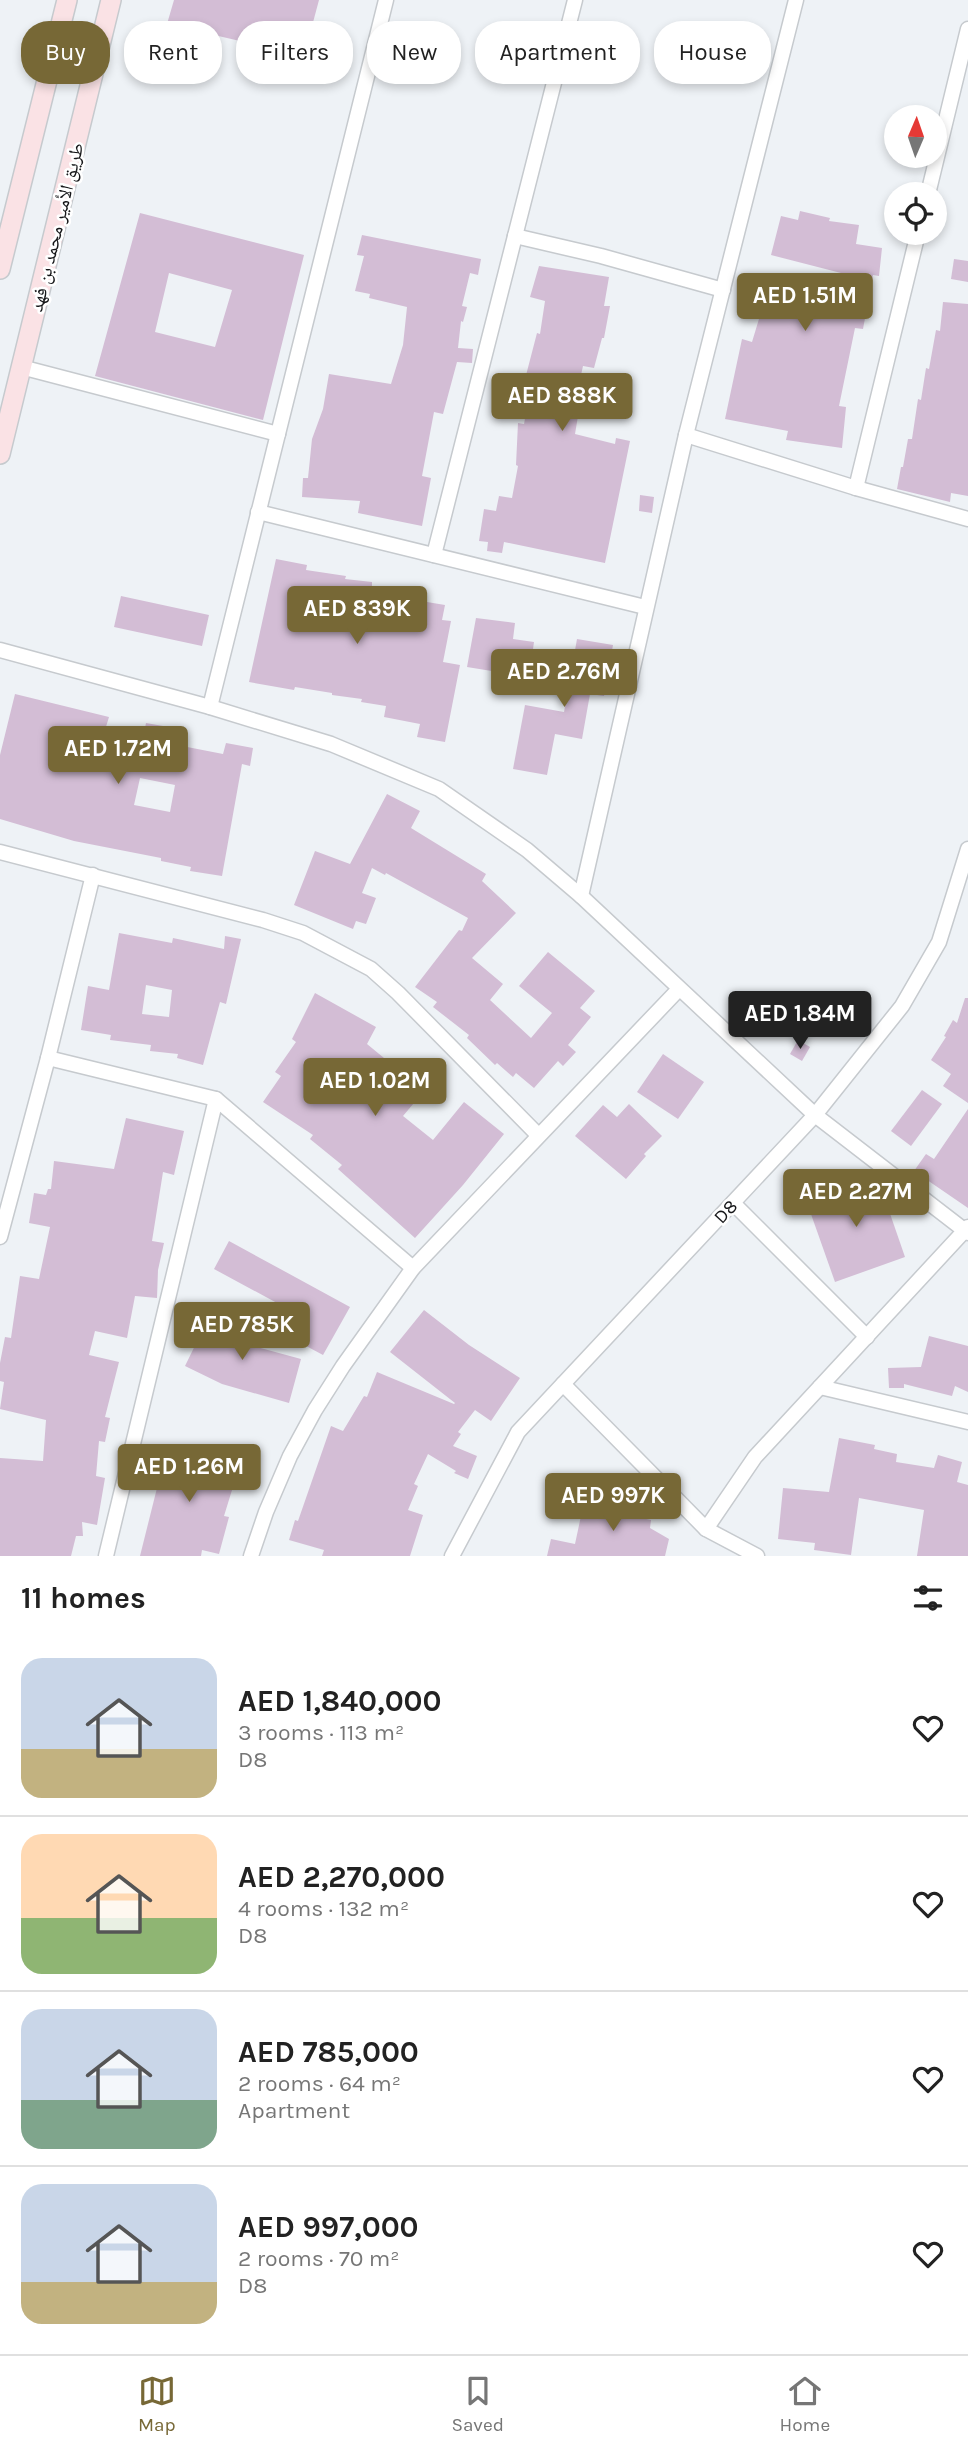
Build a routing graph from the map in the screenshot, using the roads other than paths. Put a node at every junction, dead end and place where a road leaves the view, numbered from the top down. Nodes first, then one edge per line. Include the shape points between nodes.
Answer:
1 (67, 0) edge
2 (111, 0) edge
3 (386, 0) edge
4 (575, 0) edge
5 (796, 0) edge
6 (968, 29) edge
7 (931, 182) edge
8 (515, 236) junction
9 (915, 245) edge
10 (0, 269) edge
11 (723, 290) junction
12 (21, 367) junction
13 (278, 434) junction
14 (686, 435) junction
15 (0, 454) edge
16 (856, 488) junction
17 (258, 512) junction
18 (968, 519) edge
19 (435, 555) junction
20 (645, 607) junction
21 (0, 650) edge
22 (210, 707) junction
23 (968, 849) edge
24 (0, 852) edge
25 (93, 875) junction
26 (580, 896) junction
27 (679, 989) junction
28 (48, 1058) junction
29 (216, 1099) junction
30 (815, 1115) junction
31 (538, 1135) junction
32 (733, 1203) junction
33 (967, 1230) edge
34 (0, 1237) edge
35 (413, 1268) junction
36 (867, 1337) junction
37 (563, 1384) junction
38 (820, 1387) junction
39 (968, 1422) edge
40 (706, 1529) junction
41 (106, 1556) edge
42 (251, 1556) edge
43 (452, 1556) edge
44 (758, 1556) edge

1 - 10 street
2 - 12 street, طريق الأمير محمد بن فهد
3 - 13 street
4 - 8 street
5 - 11 street
6 - 7 street
8 - 11 street
8 - 19 street
9 - 16 street
11 - 14 street
12 - 13 street
12 - 15 street, طريق الأمير محمد بن فهد
13 - 17 street
14 - 16 street
14 - 20 street
16 - 18 street
17 - 19 street
17 - 22 street
19 - 20 street
20 - 26 street
21 - 22 street
22 - 26 street via 331,744 439,789 527,850
23 - 30 street, D8 via 939,942 927,964 902,1006
24 - 25 street
25 - 28 street
25 - 31 street via 264,920 339,950 398,993
26 - 27 street
27 - 30 street
27 - 31 street
28 - 29 street
28 - 34 street
29 - 35 street
29 - 41 street
30 - 32 street, D8
30 - 33 street
31 - 35 street
32 - 36 street
32 - 37 street, D8
33 - 36 street
35 - 42 street via 315,1410 290,1456
36 - 38 street
37 - 40 street
37 - 43 street, D8 via 518,1432
38 - 39 street
38 - 40 street via 755,1457
40 - 44 street

